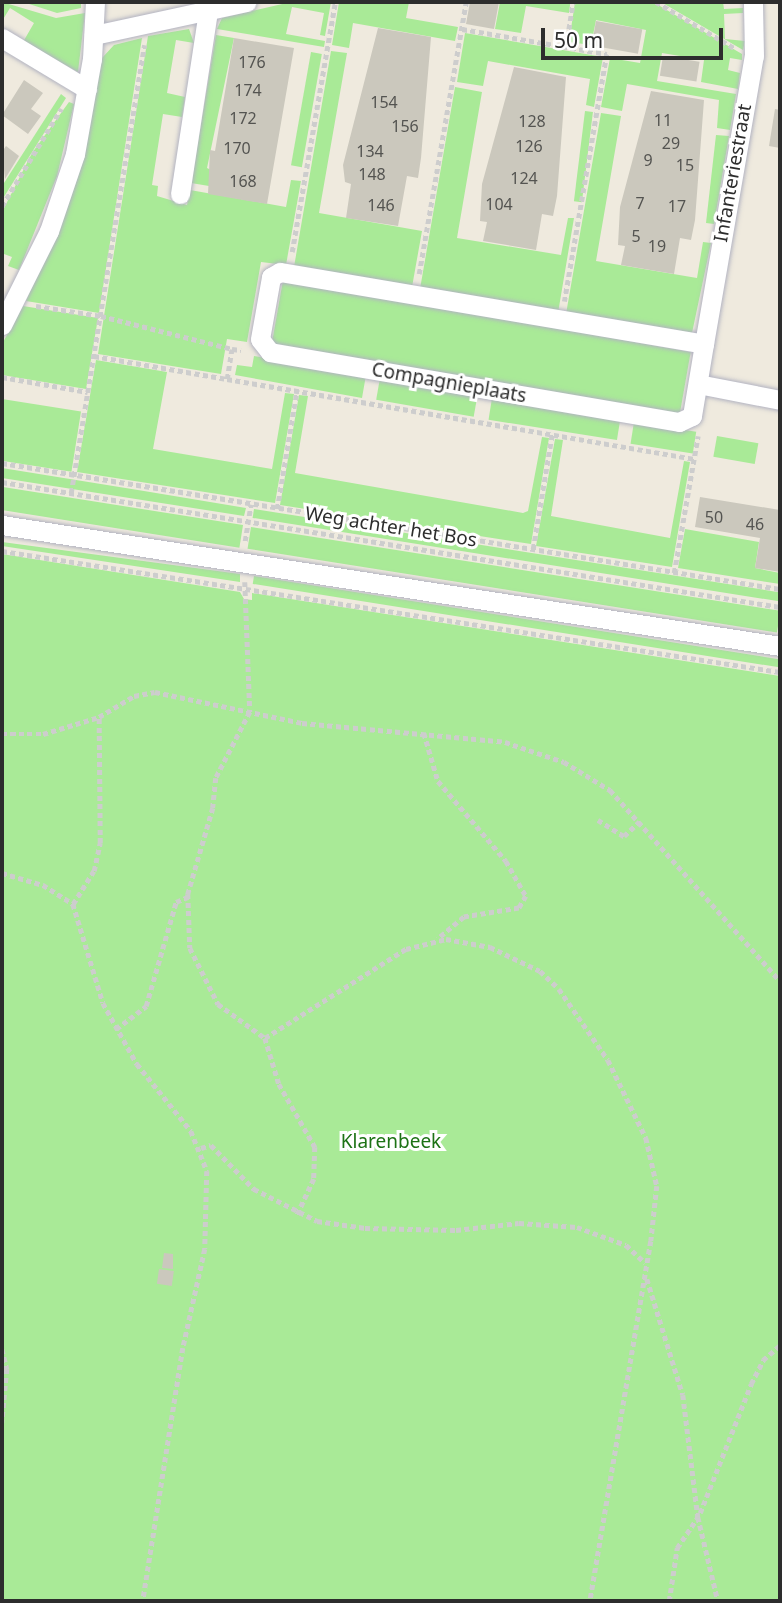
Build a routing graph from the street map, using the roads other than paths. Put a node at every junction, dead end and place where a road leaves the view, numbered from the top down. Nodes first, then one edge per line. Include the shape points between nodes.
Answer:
1 (95, 2) edge
2 (246, 2) edge
3 (753, 2) edge
4 (208, 11) junction
5 (94, 35) junction
6 (2, 38) edge
7 (82, 88) junction
8 (180, 194) dead end
9 (8, 300) edge
10 (2, 325) edge
11 (704, 344) junction
12 (698, 384) junction
13 (780, 400) edge
14 (2, 525) edge
15 (780, 646) edge

1 - 5 street
2 - 4 street
3 - 11 street, Infanteriestraat via 754,56
4 - 5 street
4 - 8 street
5 - 7 street
6 - 7 street
7 - 9 street via 63,192
9 - 10 street
11 - 12 street
11 - 12 street, Compagnieplaats via 288,274 271,277 260,343 270,352 679,422 692,416
12 - 13 street
14 - 15 street

